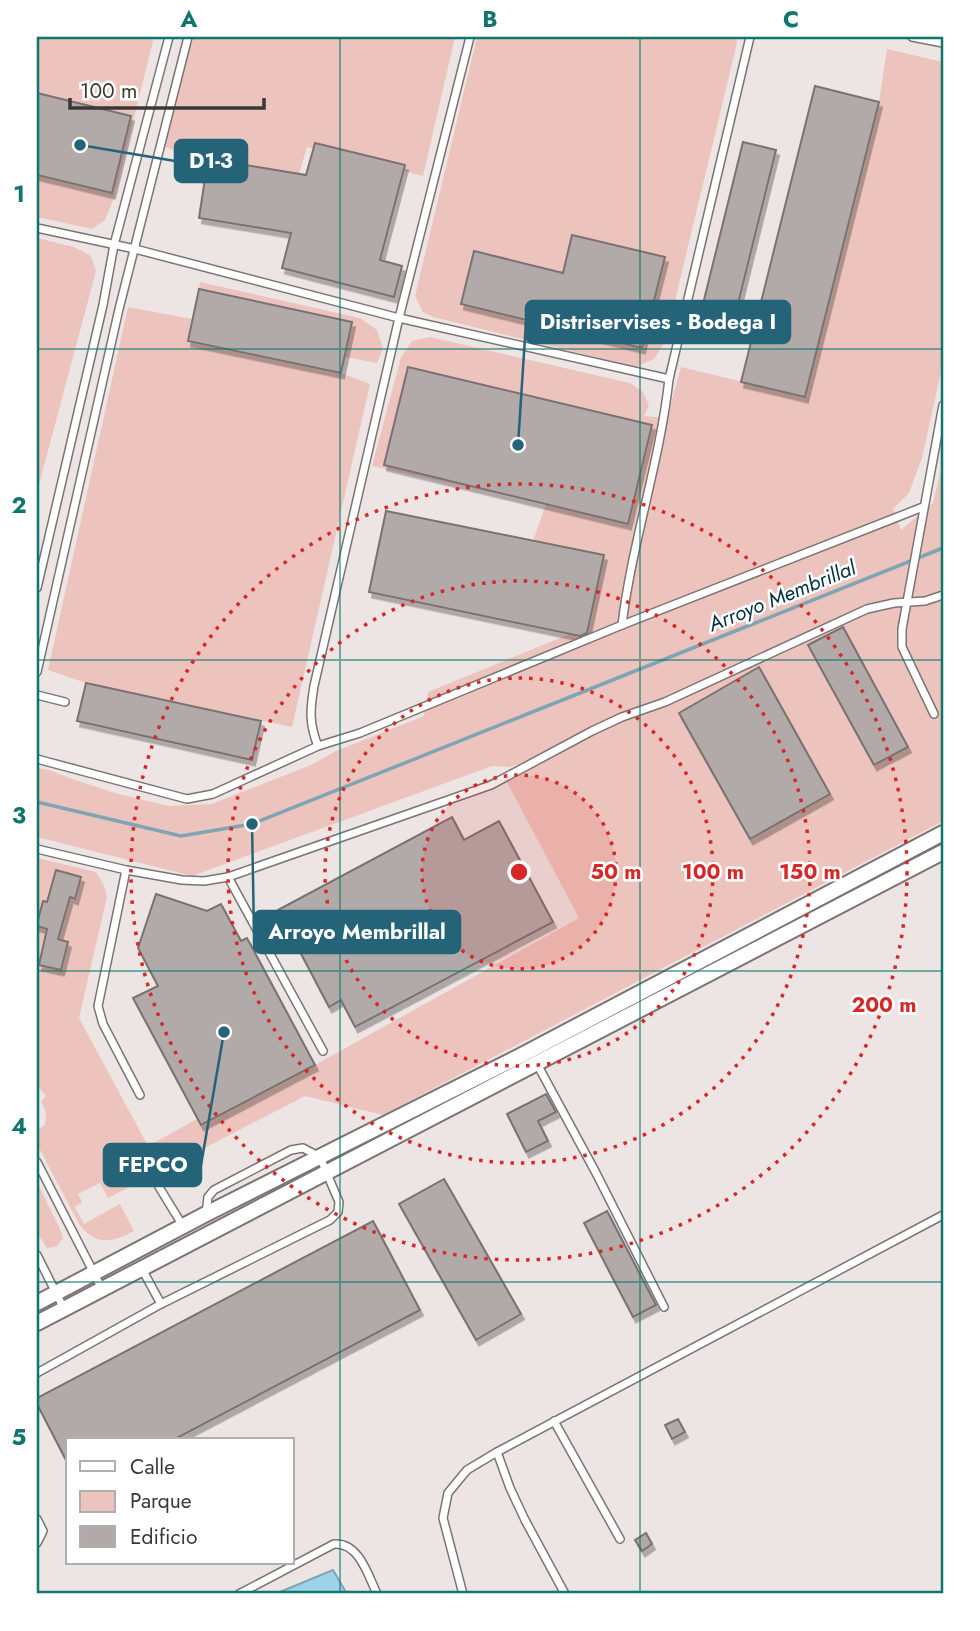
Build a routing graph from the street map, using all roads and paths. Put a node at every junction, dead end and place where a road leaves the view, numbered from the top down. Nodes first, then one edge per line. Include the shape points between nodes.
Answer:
1 (169, 37) edge
2 (188, 37) edge
3 (470, 37) edge
4 (750, 37) edge
5 (912, 37) edge
6 (943, 43) edge
7 (37, 228) edge
8 (114, 245) junction
9 (135, 249) junction
10 (399, 318) junction
11 (668, 379) junction
12 (943, 405) edge
13 (942, 417) edge
14 (923, 507) junction
15 (37, 588) edge
16 (943, 595) edge
17 (905, 602) junction
18 (622, 625) junction
19 (37, 672) edge
20 (37, 695) edge
21 (65, 702) dead end
22 (934, 715) dead end
23 (318, 746) junction
24 (37, 759) edge
25 (943, 833) edge
26 (37, 849) edge
27 (943, 852) edge
28 (126, 870) junction
29 (228, 877) junction
30 (825, 896) junction
31 (833, 909) junction
32 (323, 1051) dead end
33 (537, 1063) junction
34 (140, 1095) dead end
35 (320, 1157) junction
36 (37, 1162) edge
37 (327, 1173) junction
38 (159, 1187) dead end
39 (943, 1215) edge
40 (183, 1226) junction
41 (37, 1255) edge
42 (142, 1269) junction
43 (94, 1272) junction
44 (103, 1290) junction
45 (56, 1292) junction
46 (37, 1303) edge
47 (161, 1304) junction
48 (664, 1307) dead end
49 (64, 1309) junction
50 (37, 1323) edge
51 (37, 1373) edge
52 (554, 1421) junction
53 (496, 1452) junction
54 (37, 1519) edge
55 (620, 1539) dead end
56 (37, 1543) edge
57 (239, 1594) edge
58 (377, 1594) edge
59 (463, 1594) edge
60 (565, 1594) edge

1 - 8 lane
2 - 9 lane
3 - 10 lane
4 - 11 lane
5 - 6 lane
7 - 8 lane
8 - 9 lane
8 - 15 lane
9 - 10 lane
9 - 19 lane
10 - 11 lane
10 - 23 lane via 314,686 310,709
11 - 18 lane
12 - 13 lane
13 - 14 lane
14 - 17 lane
14 - 18 lane
16 - 17 lane
17 - 22 lane via 902,647
17 - 29 lane via 867,609 592,731 491,785
18 - 23 lane
20 - 21 lane
23 - 24 lane via 213,794 187,799
25 - 30 street
26 - 28 lane
27 - 31 street
28 - 29 lane via 182,880
28 - 34 lane via 98,1006
29 - 32 lane
30 - 31 street
30 - 35 street
31 - 33 street
33 - 37 street
33 - 48 lane
35 - 37 lane
35 - 40 street
36 - 43 lane
37 - 42 street
37 - 47 lane via 339,1202 338,1212 330,1220
38 - 40 lane
39 - 52 lane
40 - 43 street
41 - 45 lane
42 - 44 street
42 - 47 lane
43 - 44 lane
43 - 45 street
44 - 49 street
45 - 46 street
45 - 49 lane
47 - 51 lane
49 - 50 street
52 - 53 lane
52 - 55 lane
53 - 59 lane via 467,1470 448,1493 443,1518
53 - 60 lane via 524,1520
54 - 56 lane via 43,1531
57 - 58 lane via 342,1544 356,1553

